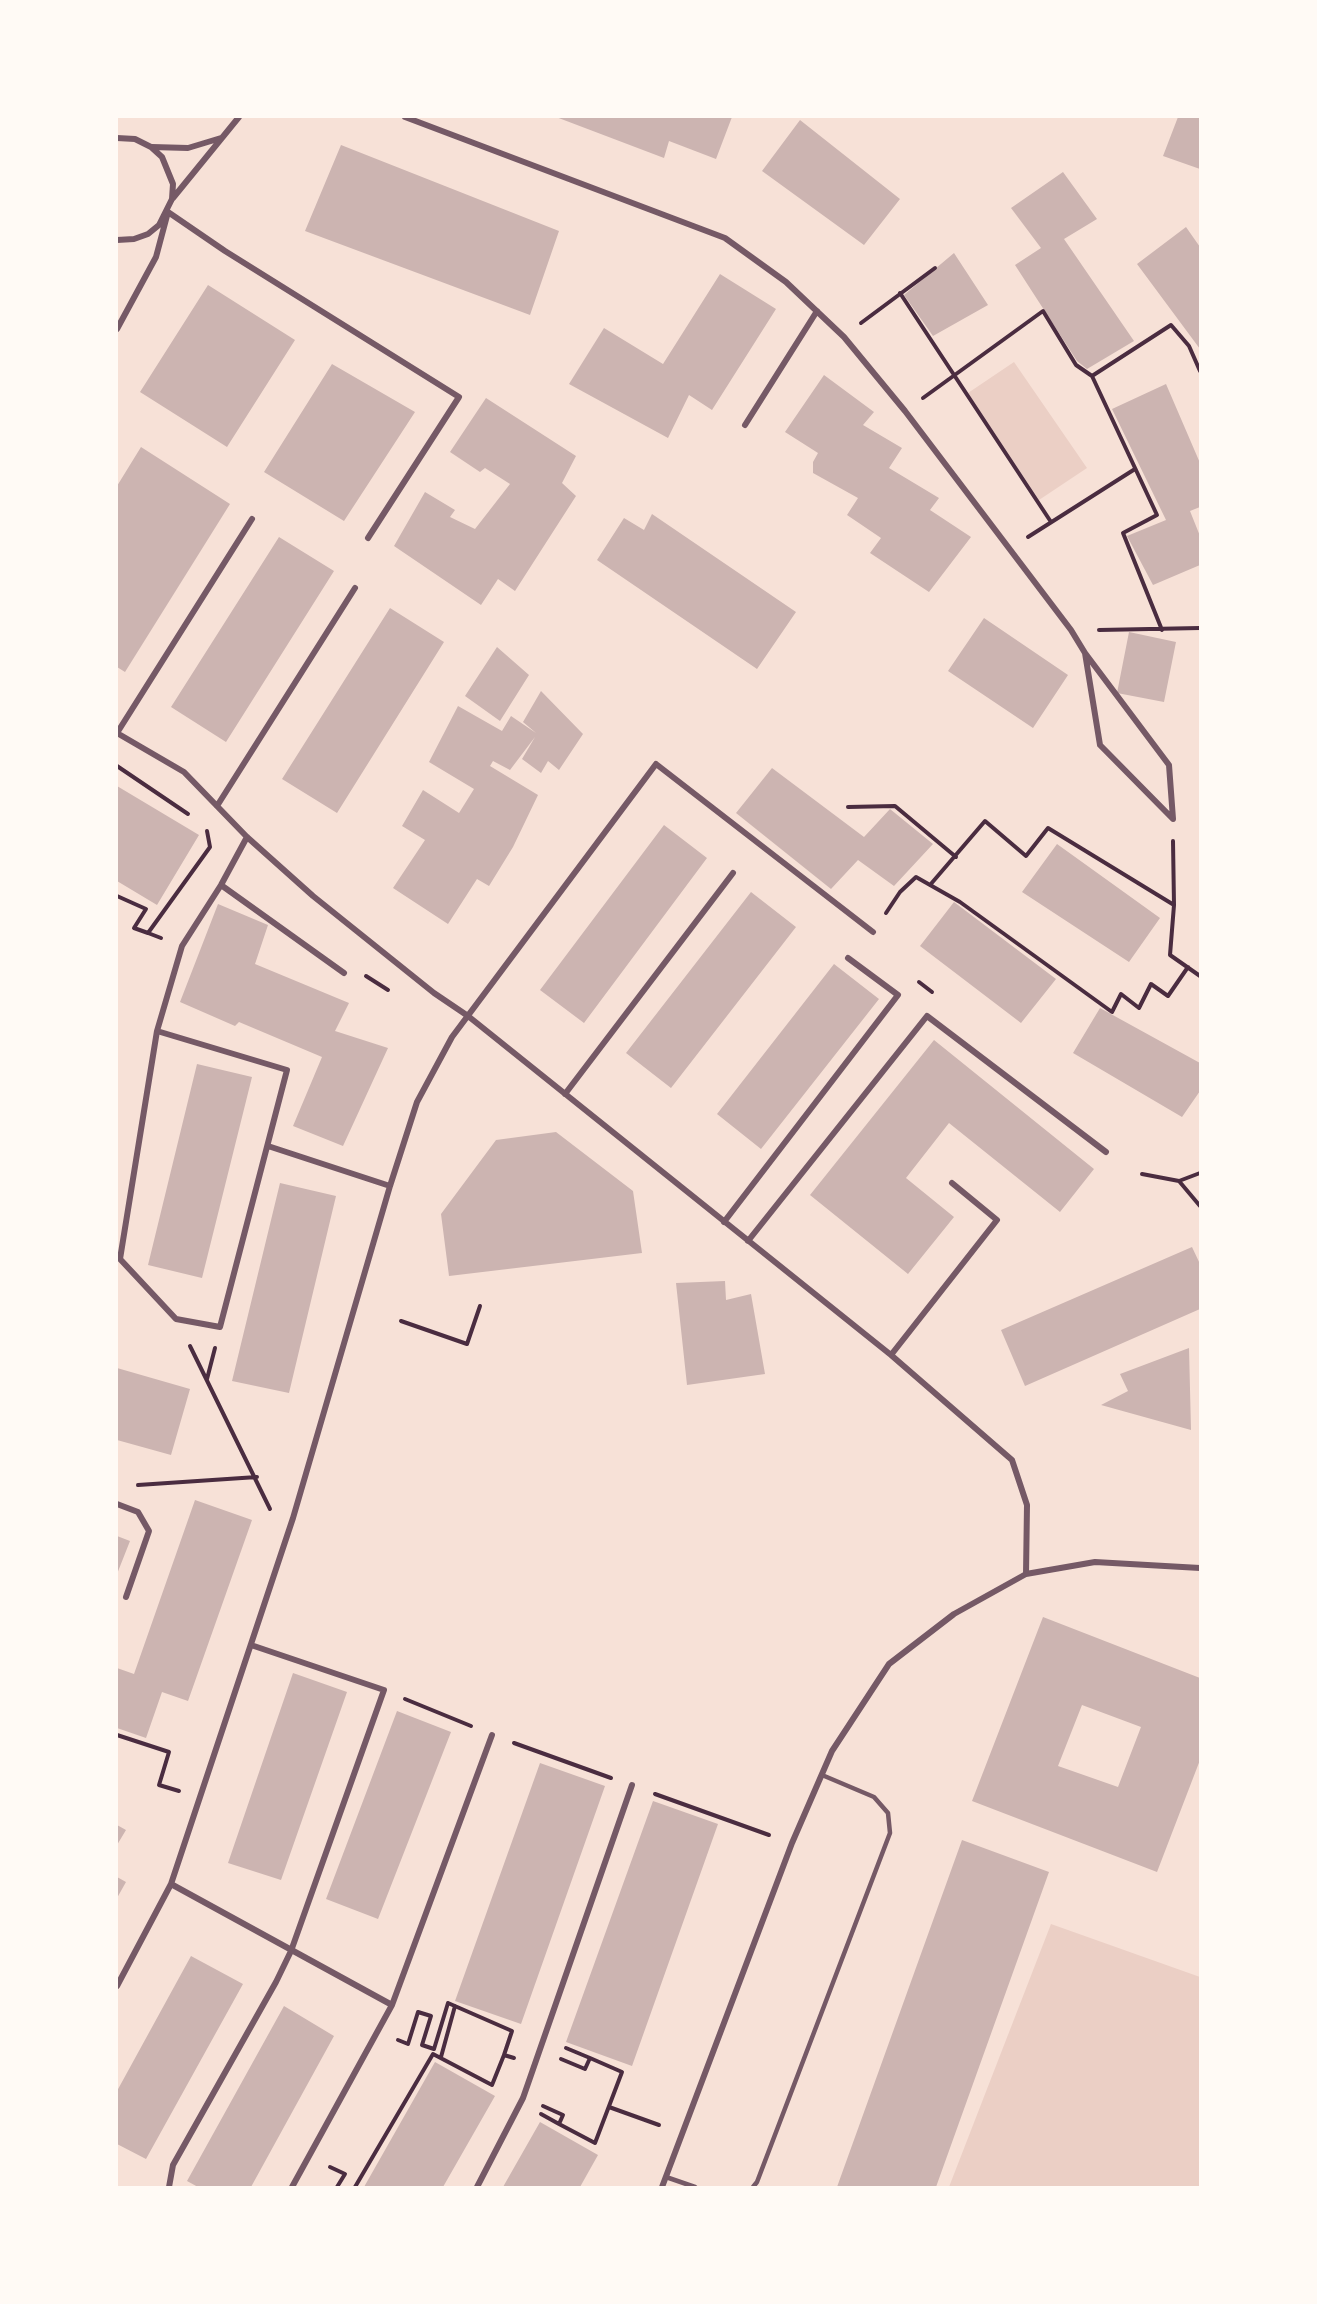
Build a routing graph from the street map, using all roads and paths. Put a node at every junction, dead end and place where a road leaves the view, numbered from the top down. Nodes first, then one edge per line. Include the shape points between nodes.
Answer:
1 (239, 117) edge
2 (405, 117) edge
3 (222, 137) junction
4 (117, 138) edge
5 (151, 147) junction
6 (172, 199) junction
7 (168, 212) junction
8 (117, 240) edge
9 (935, 268) dead end
10 (900, 294) junction
11 (817, 311) junction
12 (117, 329) edge
13 (844, 337) junction
14 (1200, 370) edge
15 (954, 375) junction
16 (1092, 376) junction
17 (906, 411) junction
18 (745, 425) dead end
19 (1135, 469) junction
20 (252, 519) dead end
21 (1051, 522) junction
22 (368, 538) dead end
23 (1010, 549) junction
24 (355, 588) dead end
25 (1200, 628) edge
26 (1071, 630) junction
27 (1162, 630) junction
28 (1085, 653) junction
29 (117, 733) edge
30 (117, 766) edge
31 (217, 806) junction
32 (848, 807) dead end
33 (1173, 819) junction
34 (198, 821) dead end
35 (206, 828) dead end
36 (247, 837) junction
37 (956, 857) junction
38 (733, 873) dead end
39 (221, 885) junction
40 (930, 885) junction
41 (900, 892) dead end
42 (117, 896) edge
43 (1174, 905) junction
44 (161, 913) dead end
45 (873, 932) dead end
46 (148, 933) dead end
47 (848, 958) dead end
48 (1188, 968) junction
49 (344, 973) joint
50 (1200, 976) edge
51 (395, 994) dead end
52 (468, 1016) junction
53 (157, 1031) junction
54 (565, 1094) junction
55 (268, 1146) junction
56 (1106, 1152) dead end
57 (1200, 1173) edge
58 (1143, 1174) dead end
59 (1179, 1181) junction
60 (952, 1184) dead end
61 (390, 1186) junction
62 (1200, 1206) edge
63 (724, 1222) junction
64 (748, 1241) junction
65 (480, 1306) dead end
66 (176, 1319) junction
67 (401, 1321) dead end
68 (220, 1327) junction
69 (891, 1355) junction
70 (207, 1380) junction
71 (257, 1478) junction
72 (129, 1485) dead end
73 (117, 1504) edge
74 (270, 1509) dead end
75 (1200, 1568) edge
76 (1026, 1574) junction
77 (126, 1597) dead end
78 (250, 1645) junction
79 (384, 1690) junction
80 (117, 1735) edge
81 (492, 1735) junction
82 (822, 1775) junction
83 (159, 1785) dead end
84 (632, 1785) junction
85 (792, 1844) junction
86 (171, 1884) junction
87 (291, 1951) junction
88 (117, 1986) edge
89 (392, 2005) junction
90 (455, 2006) junction
91 (379, 2033) junction
92 (539, 2050) junction
93 (504, 2055) junction
94 (441, 2057) junction
95 (534, 2066) junction
96 (523, 2098) junction
97 (609, 2107) junction
98 (682, 2134) junction
99 (666, 2177) junction
100 (170, 2187) edge
101 (292, 2187) edge
102 (355, 2187) edge
103 (477, 2187) edge
104 (662, 2187) edge
105 (694, 2187) edge
106 (753, 2187) edge

1 - 3 street
2 - 11 street via 726,238 786,282
3 - 5 street via 188,148
3 - 6 street
4 - 5 street via 135,139
5 - 6 street via 169,170
6 - 7 street
7 - 8 street via 148,234
7 - 12 street via 156,257
7 - 22 street via 459,397
9 - 10 path
10 - 13 path
10 - 15 path
11 - 13 street
11 - 18 street
13 - 17 street
14 - 16 path via 1189,346 1172,325
15 - 16 path via 1044,311 1076,365
15 - 17 path
15 - 21 path
16 - 19 path
17 - 23 street
19 - 21 path
19 - 27 path via 1157,515 1124,533
20 - 29 street
21 - 23 path
23 - 26 street
24 - 31 street
25 - 27 path
26 - 27 path
26 - 28 street
28 - 33 street via 1169,765
28 - 33 street via 1100,745
29 - 31 street via 184,772
30 - 34 path
31 - 36 street
32 - 37 path via 895,806
33 - 43 path
35 - 44 path via 210,847
36 - 39 street
36 - 52 street via 313,896
37 - 40 path
37 - 43 path via 985,821 1026,856 1048,828
38 - 54 street
39 - 49 street
39 - 53 street via 182,946
40 - 41 path via 916,876
40 - 48 path via 960,902 1112,1012 1121,994 1139,1008 1151,984 1168,996
42 - 46 path via 146,909 134,928
43 - 48 path via 1170,955
45 - 52 street via 656,764
47 - 63 street via 898,995
48 - 50 path
49 - 51 path via 348,965
52 - 54 street
52 - 61 street via 452,1037 417,1102
53 - 55 street via 287,1070
53 - 66 street via 120,1259
54 - 63 street
55 - 61 street
55 - 68 street
56 - 64 street via 927,1016
57 - 59 path
58 - 59 path
59 - 62 path
60 - 69 street via 997,1220
61 - 78 street via 293,1518
63 - 64 street
64 - 69 street
65 - 67 path via 467,1344
66 - 68 street
66 - 70 path
68 - 70 path
69 - 76 street via 1012,1460 1027,1505
70 - 71 path
71 - 72 path
71 - 74 path
73 - 77 street via 138,1512 149,1531
75 - 76 street via 1095,1562
76 - 82 street via 954,1614 889,1664 832,1751
78 - 79 street
78 - 86 street
79 - 81 path
79 - 87 street
80 - 83 path via 169,1752
81 - 84 path
81 - 89 street
82 - 85 street
82 - 106 lane via 874,1797 888,1813 890,1833
84 - 85 path
84 - 92 street
85 - 98 street
86 - 87 street
86 - 88 street
87 - 89 street
87 - 100 street via 173,2165
89 - 91 street
90 - 91 path via 448,2003 434,2049 423,2045 432,2016 418,2012 408,2044
90 - 93 path via 512,2031
90 - 94 path
91 - 101 street
92 - 95 street
92 - 97 path via 585,2069 590,2058 622,2072
93 - 94 path via 492,2085
93 - 95 path
94 - 102 path via 433,2054
95 - 96 street
96 - 97 path via 563,2115 559,2124 595,2143
96 - 103 street
97 - 98 path
98 - 99 street
99 - 104 street
99 - 105 lane

